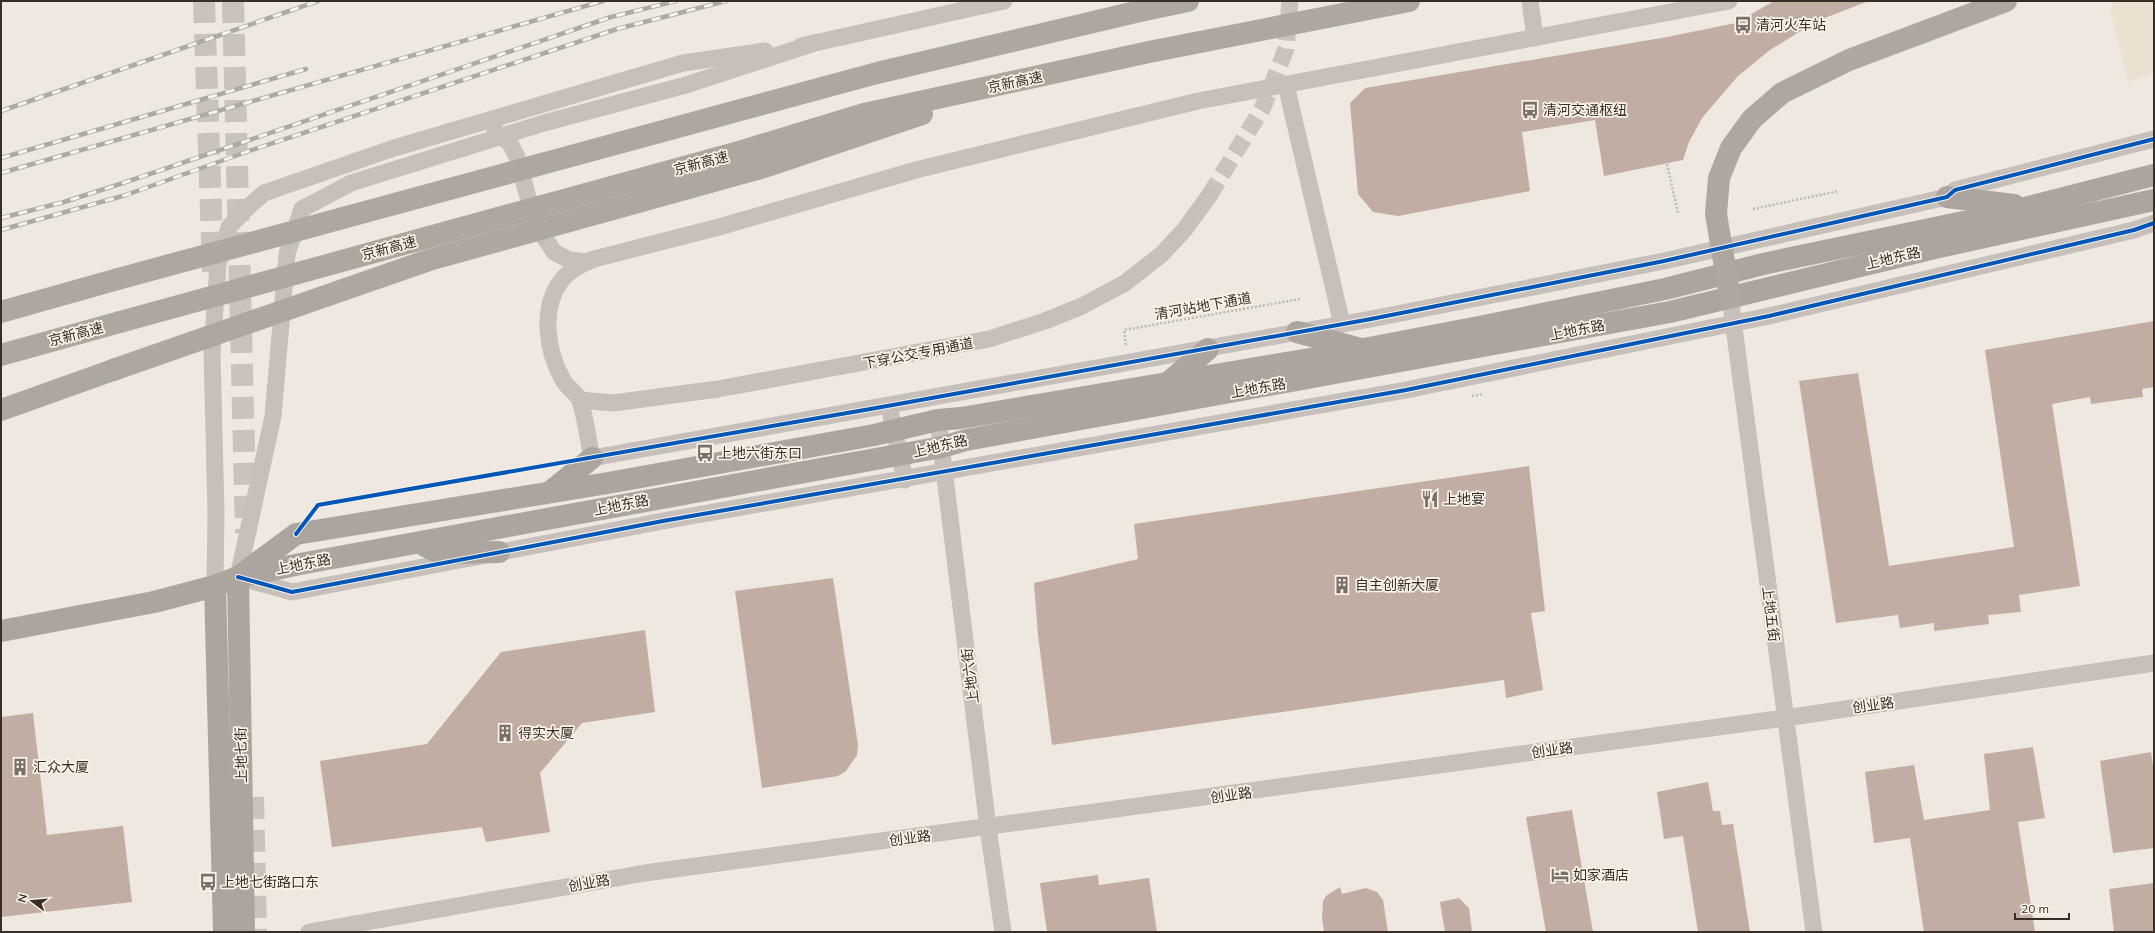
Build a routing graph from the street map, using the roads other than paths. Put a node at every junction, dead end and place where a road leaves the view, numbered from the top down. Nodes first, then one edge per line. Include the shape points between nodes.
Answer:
1 (1004, 1) edge
2 (1188, 1) edge
3 (1409, 1) edge
4 (1530, 1) edge
5 (1729, 1) edge
6 (2006, 1) edge
7 (1535, 38) junction
8 (812, 44) junction
9 (1007, 83) junction
10 (1286, 85) junction
11 (478, 123) junction
12 (503, 136) junction
13 (2154, 139) edge
14 (2154, 174) edge
15 (1209, 196) tunnel mouth
16 (1947, 197) junction
17 (2154, 200) edge
18 (2029, 207) junction
19 (2154, 223) edge
20 (1722, 248) junction
21 (588, 262) junction
22 (1726, 273) junction
23 (1730, 297) junction
24 (1, 312) edge
25 (1342, 324) junction
26 (1733, 324) junction
27 (1297, 332) junction
28 (1208, 349) junction
29 (1362, 349) junction
30 (1, 355) edge
31 (1168, 383) junction
32 (580, 400) junction
33 (889, 406) junction
34 (1, 410) edge
35 (938, 420) junction
36 (895, 430) junction
37 (942, 447) junction
38 (900, 455) junction
39 (592, 458) junction
40 (945, 472) junction
41 (905, 480) junction
42 (550, 492) junction
43 (417, 542) junction
44 (499, 552) junction
45 (238, 577) junction
46 (214, 586) junction
47 (1, 631) edge
48 (2154, 663) edge
49 (1785, 718) junction
50 (988, 828) junction
51 (224, 932) edge
52 (244, 932) edge
53 (309, 932) edge
54 (1003, 932) edge
55 (1814, 932) edge

1 - 8 street
2 - 24 highway, bridge via 1140,10 877,73
3 - 9 highway, 京新高速, bridge
4 - 7 street
5 - 7 street
6 - 20 highway via 1849,60 1782,93 1757,115 1731,148 1719,178 1716,214
7 - 10 street
8 - 11 street via 683,64
8 - 12 street via 686,85 601,106
9 - 30 highway, 京新高速, bridge via 864,114 742,151
9 - 34 highway, bridge via 764,167 429,260
10 - 21 street via 1198,101 916,170
10 - 25 street
11 - 12 street
11 - 46 street via 394,148 264,193 228,227 218,264 212,353 216,513
12 - 21 street via 517,157 534,223 554,252 569,260
12 - 45 street via 351,183 302,209 287,254 273,416
13 - 16 street via 1956,190
14 - 18 main road, 上地东路
15 - 32 street, 下穿公交专用通道 via 1185,229 1162,254 1125,283 1082,306 1038,324 953,347 718,389 613,403
16 - 18 main road
16 - 20 street
17 - 23 main road, 上地东路 via 1939,247
18 - 22 main road, 上地东路
19 - 26 street
20 - 22 highway
20 - 25 street
21 - 32 street via 576,267 561,281 548,314 551,355 563,381
22 - 23 highway
22 - 29 main road, 上地东路 via 1541,314
23 - 26 street, 上地五街
23 - 37 main road, 上地东路 via 1670,312 966,440
25 - 27 street
26 - 40 street via 1406,390
26 - 49 street, 上地五街
27 - 28 street
27 - 29 main road
28 - 31 main road
28 - 33 street
29 - 31 main road, 上地东路
31 - 35 main road, 上地东路
32 - 39 street
33 - 36 street
33 - 39 street
35 - 36 main road, 上地东路
35 - 37 street, 上地六街
36 - 38 street
36 - 42 main road, 上地东路
37 - 38 main road, 上地东路
37 - 40 street, 上地六街
38 - 41 street
38 - 43 main road, 上地东路 via 723,486 488,532
39 - 42 main road
40 - 41 street
40 - 50 street, 上地六街
41 - 44 street
42 - 45 main road, 上地东路 via 296,534
43 - 44 main road via 439,552
43 - 45 main road, 上地东路
44 - 45 street via 448,564 292,592
45 - 46 main road
45 - 52 main road, 上地七街
46 - 47 main road via 154,602
46 - 51 main road, 上地七街
48 - 49 street, 创业路
49 - 50 street, 创业路
49 - 55 street, 上地五街
50 - 53 street, 创业路 via 645,873
50 - 54 street, 上地六街

